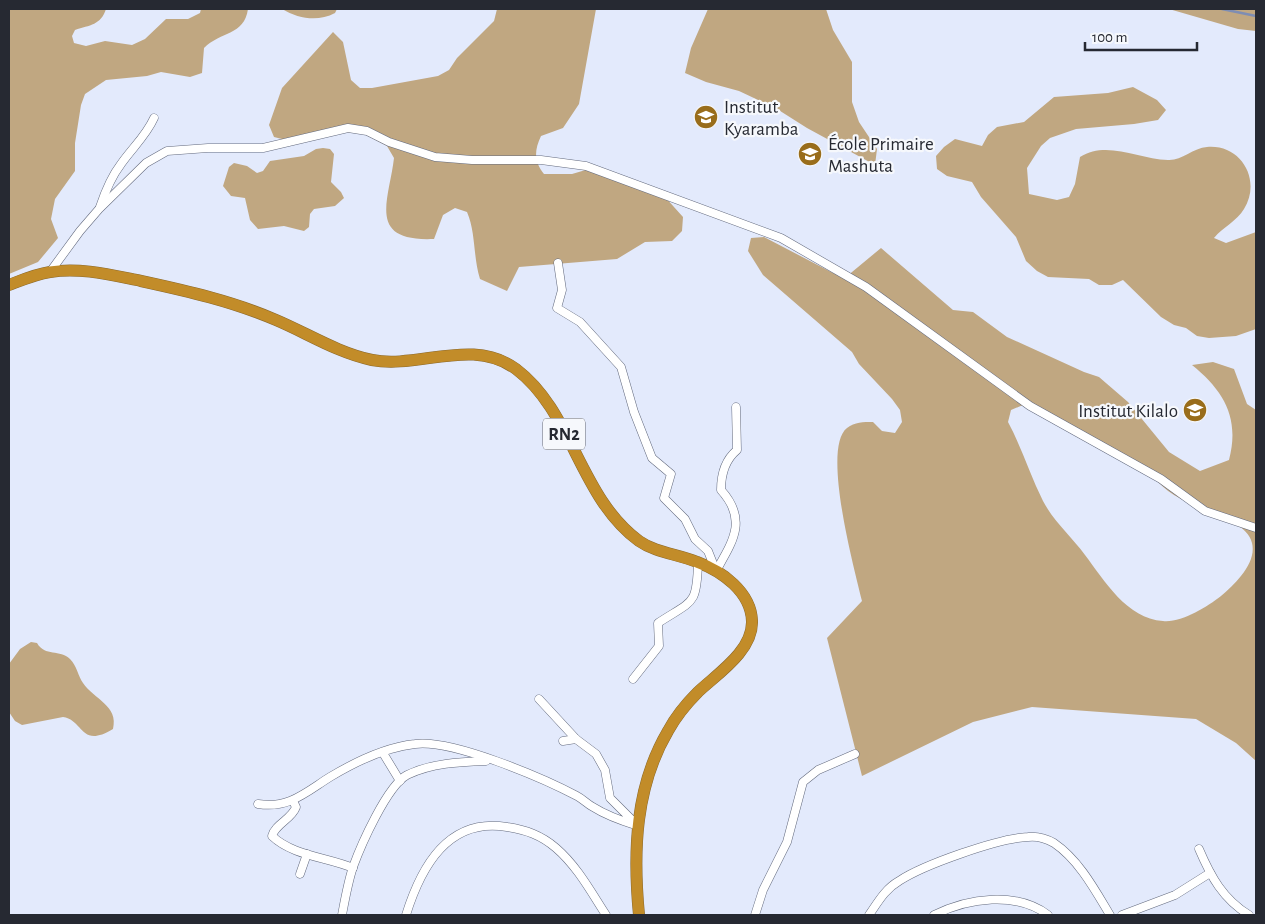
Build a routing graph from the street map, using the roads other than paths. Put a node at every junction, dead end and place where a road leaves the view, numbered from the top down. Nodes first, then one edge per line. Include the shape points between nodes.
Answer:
1 (154, 118) dead end
2 (99, 209) junction
3 (558, 263) dead end
4 (50, 272) junction
5 (9, 284) edge
6 (736, 407) dead end
7 (1256, 528) edge
8 (698, 562) junction
9 (716, 572) junction
10 (633, 678) dead end
11 (539, 699) dead end
12 (576, 739) junction
13 (563, 741) dead end
14 (383, 753) junction
15 (855, 754) dead end
16 (491, 761) junction
17 (400, 781) junction
18 (293, 801) junction
19 (258, 804) dead end
20 (638, 826) junction
21 (1199, 849) dead end
22 (307, 854) junction
23 (353, 868) junction
24 (1210, 873) junction
25 (300, 874) dead end
26 (342, 915) edge
27 (406, 915) edge
28 (606, 915) edge
29 (639, 915) edge
30 (755, 915) edge
31 (869, 915) edge
32 (934, 915) edge
33 (1048, 915) edge
34 (1110, 915) edge
35 (1122, 915) edge
36 (1249, 915) edge

1 - 2 street via 116,171
2 - 4 street
2 - 7 street via 146,163 167,151 263,148 348,128 367,131 435,157 542,160 586,166 781,238 815,256 899,310 1030,406 1161,479 1205,511
3 - 9 street via 562,290 557,308 580,322 621,368 652,458 671,474 664,498 686,519 694,539 708,551
4 - 5 highway, RN2
4 - 8 highway, RN2 via 90,271 199,294 274,319 351,354 375,360 396,361 454,354 488,357 511,366 533,382 549,404 591,485 616,522 642,543
6 - 9 street via 737,450 730,456 721,477 721,490 732,503 736,526 731,545
8 - 9 highway, RN2
8 - 10 street via 695,596 658,623 659,646
9 - 20 highway, RN2 via 737,588 748,602 751,632 744,647 695,695 668,729 642,795
11 - 12 street
12 - 13 street
12 - 20 street via 596,754 606,770 610,798
14 - 16 street via 416,744 436,744
14 - 17 street
14 - 18 street via 330,777
15 - 30 street via 818,770 803,782 787,842 762,890
16 - 17 street via 427,768
16 - 20 street via 570,793 614,818
17 - 23 street via 375,818
18 - 19 street via 278,805
18 - 22 street via 295,811 272,836 278,842
20 - 29 highway, RN2 via 634,863
21 - 24 street
22 - 23 street
22 - 25 street
23 - 26 street
24 - 35 street via 1174,895
24 - 36 street via 1215,884 1233,904
27 - 28 street via 425,868 438,850 458,834 486,826 526,830 543,838 580,874
31 - 34 street via 885,891 910,874 965,853 1029,837 1053,843 1069,856 1086,876
32 - 33 street via 965,903 1012,900 1026,903

